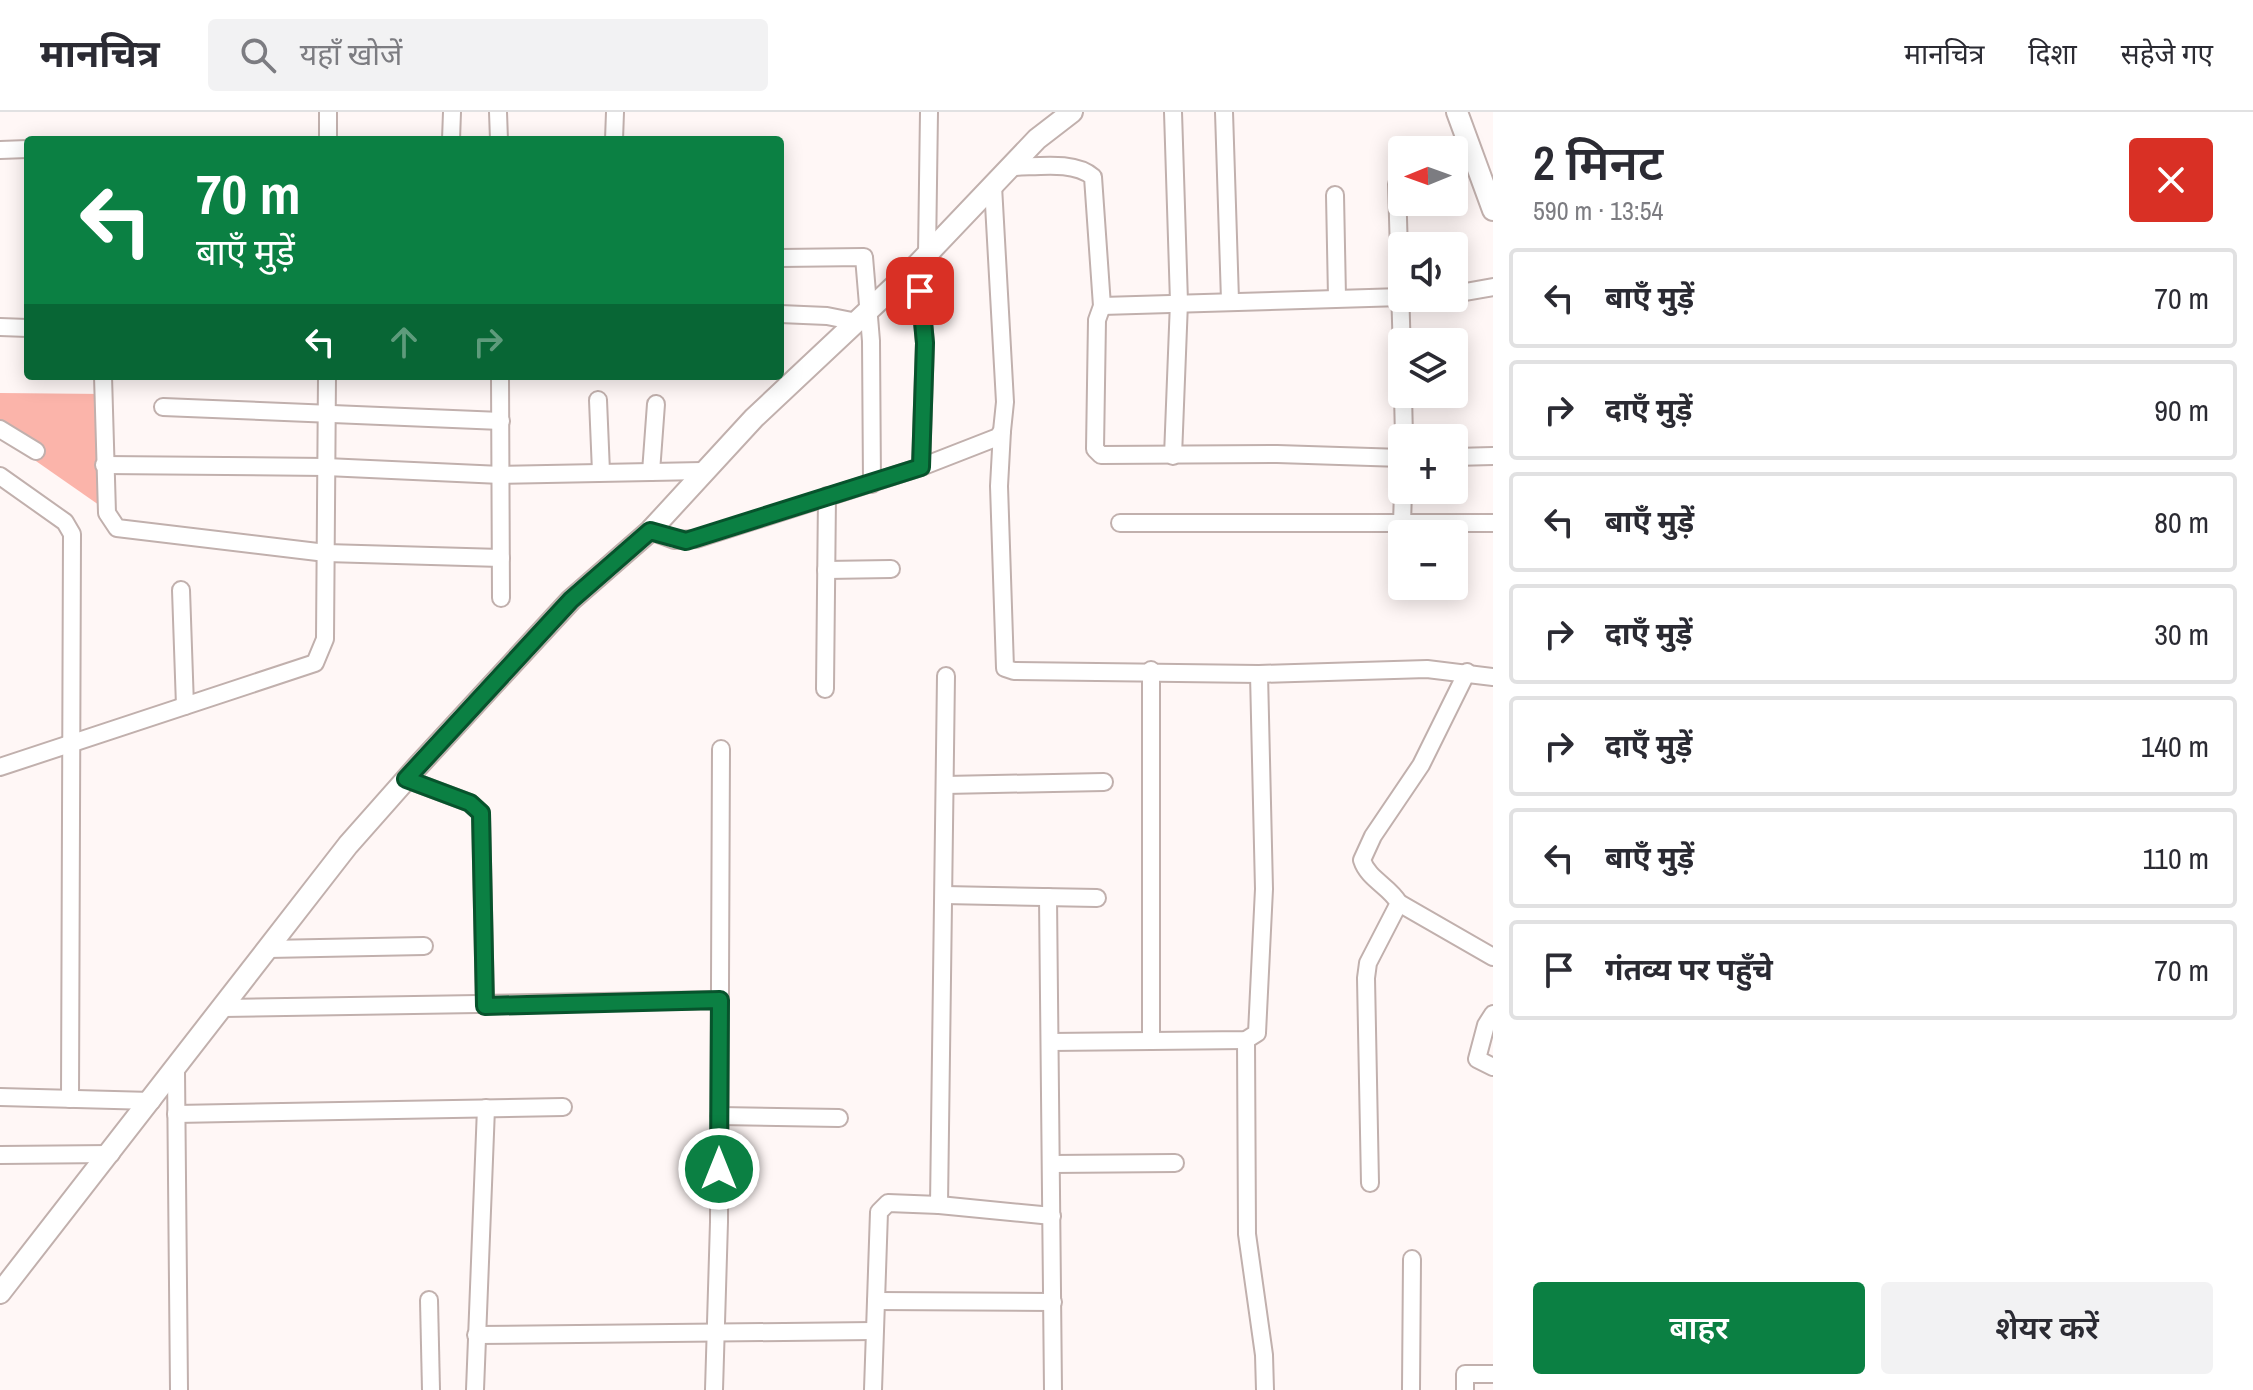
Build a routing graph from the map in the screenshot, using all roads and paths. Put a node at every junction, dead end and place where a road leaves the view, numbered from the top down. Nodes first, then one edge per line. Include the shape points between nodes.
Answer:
1 (328, 112) edge
2 (452, 112) edge
3 (498, 112) edge
4 (615, 112) edge
5 (929, 112) edge
6 (1072, 112) edge
7 (1173, 112) edge
8 (1224, 112) edge
9 (1457, 112) edge
10 (328, 136) edge
11 (451, 136) edge
12 (499, 136) edge
13 (614, 136) edge
14 (24, 149) edge
15 (0, 150) edge
16 (1011, 167) junction
17 (993, 186) junction
18 (1335, 195) dead end
19 (1493, 210) edge
20 (784, 258) edge
21 (922, 259) junction
22 (1493, 287) edge
23 (1468, 291) edge
24 (1337, 297) junction
25 (1388, 297) edge
26 (1230, 300) junction
27 (1179, 302) junction
28 (1102, 306) junction
29 (784, 314) edge
30 (863, 317) junction
31 (0, 327) edge
32 (24, 328) edge
33 (103, 380) edge
34 (327, 380) edge
35 (500, 380) edge
36 (598, 400) dead end
37 (656, 404) dead end
38 (163, 407) dead end
39 (327, 413) junction
40 (501, 421) junction
41 (0, 429) edge
42 (1002, 431) junction
43 (36, 451) dead end
44 (1173, 456) junction
45 (1493, 456) edge
46 (1468, 457) edge
47 (1388, 458) edge
48 (104, 465) junction
49 (326, 467) junction
50 (921, 467) junction
51 (703, 471) junction
52 (601, 472) junction
53 (651, 472) junction
54 (501, 475) junction
55 (0, 476) edge
56 (872, 484) junction
57 (827, 496) junction
58 (1120, 523) dead end
59 (1468, 523) edge
60 (1493, 523) edge
61 (1388, 524) edge
62 (650, 531) junction
63 (326, 553) junction
64 (501, 558) junction
65 (891, 569) dead end
66 (826, 570) junction
67 (181, 590) dead end
68 (501, 598) dead end
69 (1151, 670) junction
70 (1467, 672) junction
71 (1259, 674) junction
72 (946, 676) dead end
73 (1493, 677) edge
74 (825, 689) dead end
75 (185, 706) junction
76 (71, 744) junction
77 (721, 749) dead end
78 (0, 767) edge
79 (406, 779) junction
80 (1104, 782) dead end
81 (945, 785) junction
82 (944, 895) junction
83 (1048, 897) junction
84 (1097, 898) dead end
85 (1399, 903) junction
86 (424, 946) dead end
87 (268, 949) junction
88 (1493, 957) edge
89 (720, 1000) junction
90 (485, 1006) junction
91 (223, 1008) junction
92 (1493, 1014) edge
93 (1246, 1040) junction
94 (1151, 1041) junction
95 (1050, 1042) junction
96 (1493, 1067) edge
97 (176, 1071) junction
98 (0, 1097) edge
99 (70, 1099) junction
100 (152, 1101) junction
101 (563, 1107) dead end
102 (486, 1108) junction
103 (176, 1114) junction
104 (719, 1116) junction
105 (839, 1118) dead end
106 (111, 1154) junction
107 (0, 1155) edge
108 (1175, 1163) dead end
109 (1052, 1164) junction
110 (1370, 1183) dead end
111 (939, 1205) junction
112 (1052, 1216) junction
113 (1412, 1259) dead end
114 (2, 1281) edge
115 (429, 1300) dead end
116 (876, 1301) junction
117 (1053, 1302) junction
118 (874, 1331) junction
119 (714, 1333) junction
120 (476, 1335) junction
121 (1493, 1374) edge
122 (179, 1390) edge
123 (431, 1390) edge
124 (475, 1390) edge
125 (714, 1390) edge
126 (873, 1390) edge
127 (1053, 1390) edge
128 (1265, 1390) edge
129 (1411, 1390) edge
130 (1465, 1390) edge

1 - 10 street
2 - 11 street
3 - 12 street
4 - 13 street
5 - 21 street
6 - 16 street
7 - 27 street
8 - 26 street
9 - 19 street
14 - 15 street
16 - 17 street
16 - 28 street via 1070,167 1093,177
17 - 21 street
17 - 42 street via 1005,402
18 - 24 street
20 - 30 street via 864,257
21 - 30 street
21 - 50 street
22 - 23 street
24 - 25 street
24 - 26 street
26 - 27 street
27 - 28 street
27 - 44 street
28 - 44 street via 1095,449 1112,457
29 - 30 street
30 - 51 street
30 - 56 street
31 - 32 street
33 - 48 street
34 - 39 street
35 - 40 street
36 - 52 street
37 - 53 street
38 - 39 street
39 - 40 street
39 - 49 street
40 - 54 street
41 - 43 street
42 - 50 street via 990,442
42 - 69 street via 1005,668
44 - 47 street
45 - 46 street
48 - 49 street
48 - 63 street via 107,513 117,528
49 - 54 street
49 - 63 street
50 - 56 street
51 - 53 street
51 - 62 street
52 - 53 street
52 - 54 street
54 - 64 street
55 - 76 street via 70,527
56 - 57 street
57 - 62 street via 686,541
57 - 66 street
58 - 61 street
59 - 60 street
62 - 79 street via 571,600
63 - 64 street
63 - 75 street via 325,639 315,663
64 - 68 street
65 - 66 street
66 - 74 street
67 - 75 street
69 - 71 street
69 - 94 street
70 - 71 street
70 - 73 street
70 - 85 street via 1421,765 1364,852 1368,872
71 - 93 street via 1264,889 1257,1033
72 - 81 street
75 - 76 street
76 - 78 street
76 - 99 street
77 - 89 street
79 - 87 street
79 - 90 street via 470,803 481,813
80 - 81 street
81 - 82 street
82 - 83 street
82 - 111 street
83 - 84 street
83 - 95 street
85 - 88 street
85 - 110 street via 1368,963 1366,978
86 - 87 street
87 - 91 street
89 - 90 street
89 - 104 street
90 - 91 street
91 - 97 street
92 - 96 street via 1477,1059
93 - 94 street
93 - 128 street via 1247,1234
94 - 95 street
95 - 109 street
97 - 100 street
97 - 103 street
98 - 99 street
99 - 100 street
100 - 106 street
101 - 102 street
102 - 103 street
102 - 120 street
103 - 122 street
104 - 105 street
104 - 119 street
106 - 107 street
106 - 114 street
108 - 109 street
109 - 112 street
111 - 112 street
111 - 116 street via 881,1207
112 - 117 street
113 - 129 street
115 - 123 street
116 - 117 street
116 - 118 street
117 - 127 street
118 - 119 street
118 - 126 street
119 - 120 street
119 - 125 street
120 - 124 street
121 - 130 street via 1465,1374

